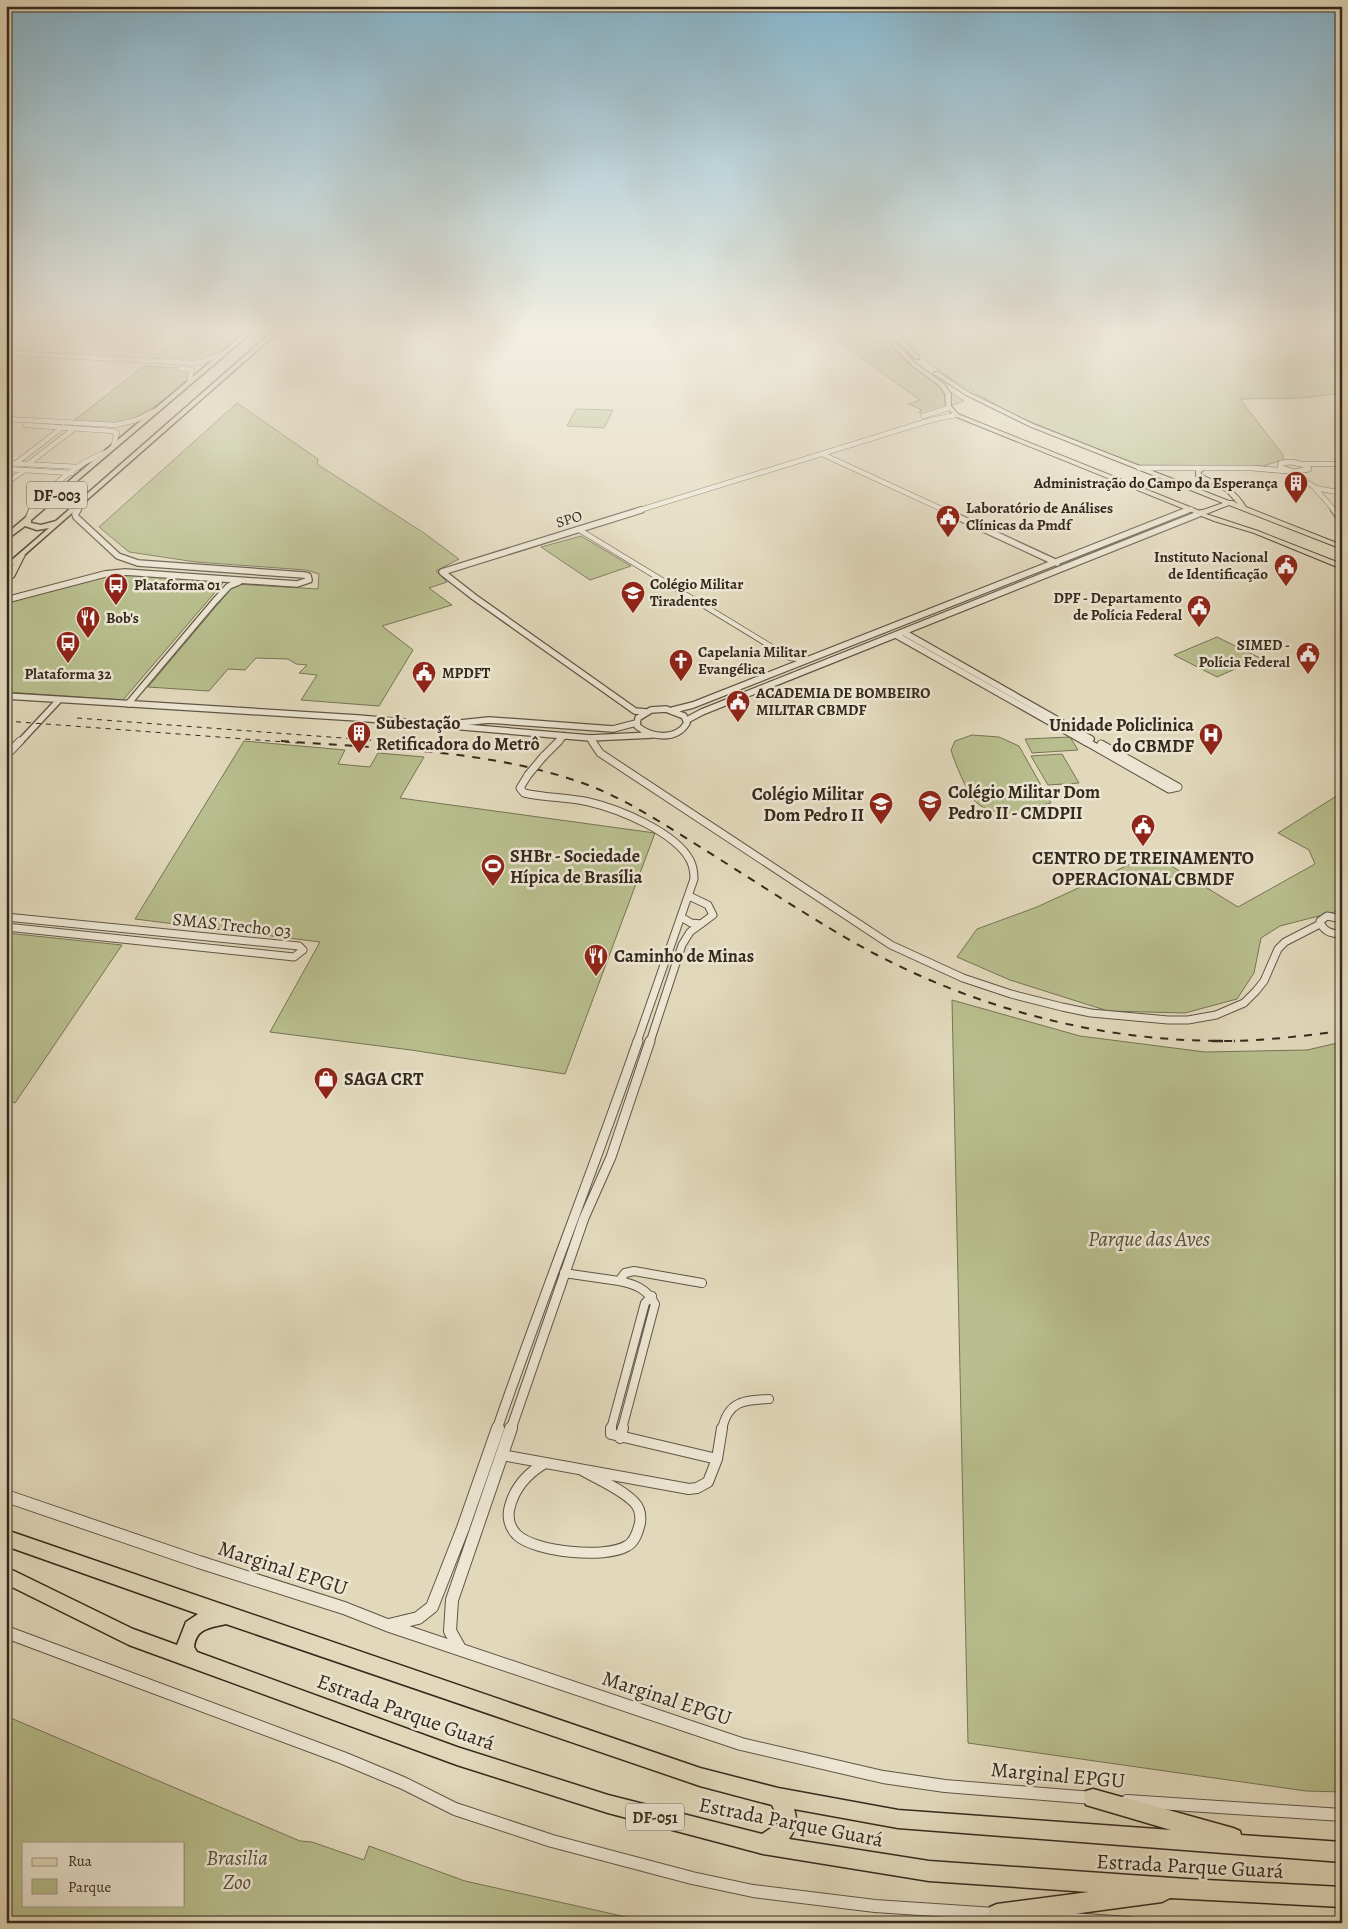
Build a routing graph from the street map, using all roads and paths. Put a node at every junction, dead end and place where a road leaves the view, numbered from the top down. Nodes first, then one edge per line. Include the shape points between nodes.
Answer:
1 (38, 422) edge
2 (70, 422) edge
3 (129, 422) edge
4 (146, 422) edge
5 (170, 422) edge
6 (925, 422) edge
7 (973, 422) edge
8 (1028, 422) edge
9 (6, 424) edge
10 (100, 424) junction
11 (167, 425) junction
12 (35, 426) junction
13 (63, 427) junction
14 (75, 428) junction
15 (94, 429) junction
16 (153, 429) dead end
17 (57, 432) junction
18 (68, 433) junction
19 (122, 439) junction
20 (151, 439) junction
21 (110, 449) junction
22 (822, 454) junction
23 (6, 463) edge
24 (16, 463) junction
25 (28, 464) junction
26 (1302, 464) junction
27 (1328, 464) junction
28 (1342, 464) edge
29 (46, 465) junction
30 (1280, 465) junction
31 (79, 467) junction
32 (1139, 468) junction
33 (1161, 468) junction
34 (1204, 468) junction
35 (1252, 468) junction
36 (26, 470) junction
37 (1309, 470) junction
38 (7, 471) edge
39 (38, 471) junction
40 (1290, 471) junction
41 (72, 473) junction
42 (14, 477) junction
43 (1167, 479) junction
44 (6, 482) edge
45 (1128, 484) junction
46 (1316, 489) junction
47 (1342, 493) edge
48 (1238, 498) junction
49 (82, 503) junction
50 (1229, 503) junction
51 (1191, 509) junction
52 (1244, 509) junction
53 (1210, 510) junction
54 (1201, 513) junction
55 (1253, 513) junction
56 (1190, 518) junction
57 (28, 519) junction
58 (1216, 520) junction
59 (61, 521) junction
60 (1342, 521) edge
61 (1229, 524) junction
62 (578, 529) junction
63 (6, 538) edge
64 (1113, 540) junction
65 (1123, 545) junction
66 (1341, 546) edge
67 (1080, 553) junction
68 (22, 555) junction
69 (1091, 558) junction
70 (1057, 563) junction
71 (1342, 567) edge
72 (6, 568) edge
73 (237, 570) junction
74 (225, 579) junction
75 (1014, 579) junction
76 (244, 580) junction
77 (6, 581) edge
78 (1023, 585) junction
79 (229, 586) junction
80 (6, 600) edge
81 (932, 612) junction
82 (941, 616) junction
83 (878, 632) junction
84 (904, 632) junction
85 (896, 635) junction
86 (888, 638) junction
87 (928, 650) junction
88 (790, 658) junction
89 (807, 660) junction
90 (794, 666) junction
91 (975, 673) junction
92 (968, 676) junction
93 (758, 680) junction
94 (768, 686) junction
95 (6, 696) edge
96 (59, 700) junction
97 (128, 704) junction
98 (1027, 706) junction
99 (673, 710) junction
100 (635, 711) junction
101 (646, 712) junction
102 (501, 720) junction
103 (637, 720) junction
104 (687, 720) junction
105 (445, 725) junction
106 (497, 730) junction
107 (652, 735) junction
108 (564, 736) junction
109 (590, 738) junction
110 (6, 756) edge
111 (1162, 782) dead end
112 (689, 896) junction
113 (702, 901) junction
114 (683, 912) junction
115 (6, 917) edge
116 (1342, 917) edge
117 (701, 924) junction
118 (1320, 924) junction
119 (6, 927) edge
120 (1308, 932) junction
121 (1328, 932) junction
122 (1342, 934) edge
123 (564, 1273) junction
124 (619, 1282) junction
125 (702, 1283) dead end
126 (769, 1400) dead end
127 (502, 1455) junction
128 (716, 1460) junction
129 (545, 1463) junction
130 (582, 1470) junction
131 (6, 1496) edge
132 (6, 1538) edge
133 (6, 1575) edge
134 (228, 1616) junction
135 (387, 1625) junction
136 (6, 1632) edge
137 (460, 1648) junction
138 (191, 1658) junction
139 (778, 1797) junction
140 (1094, 1798) junction
141 (1342, 1815) edge
142 (763, 1844) junction
143 (1256, 1845) junction
144 (1342, 1852) edge
145 (1187, 1889) junction
146 (1342, 1897) edge
147 (997, 1914) junction
148 (1130, 1923) edge

1 - 12 street
2 - 10 street
3 - 10 street
4 - 19 highway, DF-003
5 - 11 highway, DF-003
6 - 22 street, SPO
7 - 45 main road
8 - 32 main road
9 - 12 street
10 - 15 street via 102,426
11 - 16 highway
11 - 20 highway, DF-003
12 - 13 street
13 - 14 street
13 - 17 street
14 - 15 street
14 - 18 street
15 - 21 street via 117,433
17 - 18 street
17 - 24 street
18 - 25 street
19 - 20 highway via 146,432 151,434
19 - 21 highway, DF-003
20 - 49 highway, DF-003
21 - 31 street
21 - 57 highway, DF-003
22 - 62 street, SPO
22 - 70 street
23 - 24 street
24 - 25 street
25 - 29 street
26 - 27 main road
26 - 30 main road via 1288,462
26 - 37 main road
27 - 28 main road
27 - 37 main road
29 - 31 street
29 - 39 street via 47,468
30 - 35 main road
30 - 40 main road
31 - 41 street
32 - 33 main road
32 - 43 main road
33 - 34 main road
33 - 43 main road via 1158,472
34 - 35 main road
34 - 48 main road via 1198,471 1198,475
35 - 40 main road
36 - 38 street
36 - 39 street
36 - 42 street
37 - 40 main road
37 - 46 street via 1307,475
38 - 42 street
39 - 41 street
40 - 46 street via 1305,478
41 - 57 street via 36,506
42 - 44 street
43 - 50 main road
45 - 51 main road
45 - 53 main road via 1198,510
46 - 47 street
46 - 60 street
48 - 50 main road
48 - 52 main road
49 - 59 highway, DF-003
49 - 73 street via 76,517 125,560
50 - 52 main road
50 - 53 main road
51 - 54 main road
51 - 64 street
52 - 55 main road
53 - 54 main road
54 - 56 street
54 - 58 main road
55 - 61 main road via 1236,516 1228,520
55 - 66 main road
56 - 58 main road
56 - 65 street
57 - 59 highway via 27,524 32,527
57 - 63 highway, DF-003
58 - 61 main road
59 - 68 highway, DF-003
61 - 71 main road
62 - 88 street
62 - 100 street, SPO via 442,573
64 - 65 street
64 - 67 street
65 - 69 street
67 - 69 street
67 - 70 street
68 - 72 highway, DF-003
68 - 77 main road
69 - 78 street
70 - 75 street
73 - 74 street via 225,574
73 - 76 street via 310,578 297,584
74 - 76 street
74 - 79 street
74 - 80 street via 125,572 105,574
75 - 78 street via 1015,583
75 - 81 street
76 - 79 street
78 - 82 street
79 - 97 street
81 - 82 street
81 - 83 street
82 - 84 street
83 - 86 street
83 - 89 street
84 - 85 street
84 - 87 street
85 - 86 street
85 - 87 street
86 - 94 street
87 - 91 street
87 - 92 street
88 - 89 street
88 - 90 street
89 - 90 street
90 - 93 street
91 - 92 street
91 - 98 street
92 - 98 street
93 - 94 street
93 - 99 street
94 - 104 street
95 - 96 street
96 - 97 street
96 - 110 street
97 - 105 street
98 - 111 street
99 - 101 street
99 - 104 street
100 - 101 street
100 - 103 street
101 - 103 street
102 - 103 street via 613,728 630,726
102 - 105 street
102 - 106 street
103 - 107 street via 640,730
104 - 107 street via 686,726 678,732 666,736
105 - 106 street
106 - 108 street
107 - 109 street
108 - 109 street
108 - 112 street, bridge via 520,788 524,793 594,803 671,840 692,866 694,879
109 - 120 street via 600,753 891,945 963,978 1019,996 1076,1010 1123,1016 1188,1020 1216,1015 1244,1003 1264,980 1278,949 1294,936
112 - 113 street
112 - 114 street
113 - 114 street via 689,904
113 - 117 street via 713,910 711,918
114 - 117 street via 690,923
114 - 135 street via 601,1147 541,1303 463,1528 432,1607 426,1614 407,1623
115 - 119 street, SMAS Trecho 03 via 299,946 303,950 294,957
116 - 118 street via 1322,918
117 - 123 street via 690,932 682,945 611,1157
118 - 120 street
118 - 121 street
120 - 121 street
121 - 122 street
123 - 124 street
123 - 127 street
124 - 125 street via 625,1273 634,1271
124 - 128 street via 642,1288 652,1296 645,1303 610,1431 620,1438
126 - 128 street via 738,1403 727,1412
127 - 129 street
127 - 137 street via 452,1600 450,1631
128 - 130 street via 708,1482 689,1489
129 - 130 street
129 - 130 street via 527,1475 513,1495 508,1522 516,1535 535,1545 572,1551 612,1552 628,1546 638,1532 639,1509 629,1498
131 - 135 street, Marginal EPGU
132 - 134 highway, Estrada Parque Guará
133 - 138 highway, Estrada Parque Guará / DF-051 via 130,1636
134 - 138 highway via 208,1617 191,1628 185,1649
134 - 139 highway, Estrada Parque Guará via 700,1777
135 - 137 street, Marginal EPGU
136 - 147 street via 343,1758 404,1782 456,1808 561,1844 692,1878 753,1890 875,1906
137 - 140 street, Marginal EPGU via 741,1744 874,1775 945,1786
138 - 142 highway, Estrada Parque Guará / DF-051 via 457,1756 608,1804
139 - 142 highway via 788,1822 782,1835
139 - 143 highway, Estrada Parque Guará via 898,1819
140 - 141 street, Marginal EPGU
140 - 143 highway
142 - 145 highway, Estrada Parque Guará / DF-051 via 929,1871
143 - 144 highway, Estrada Parque Guará
145 - 146 highway, Estrada Parque Guará / DF-051
145 - 147 highway
147 - 148 street

